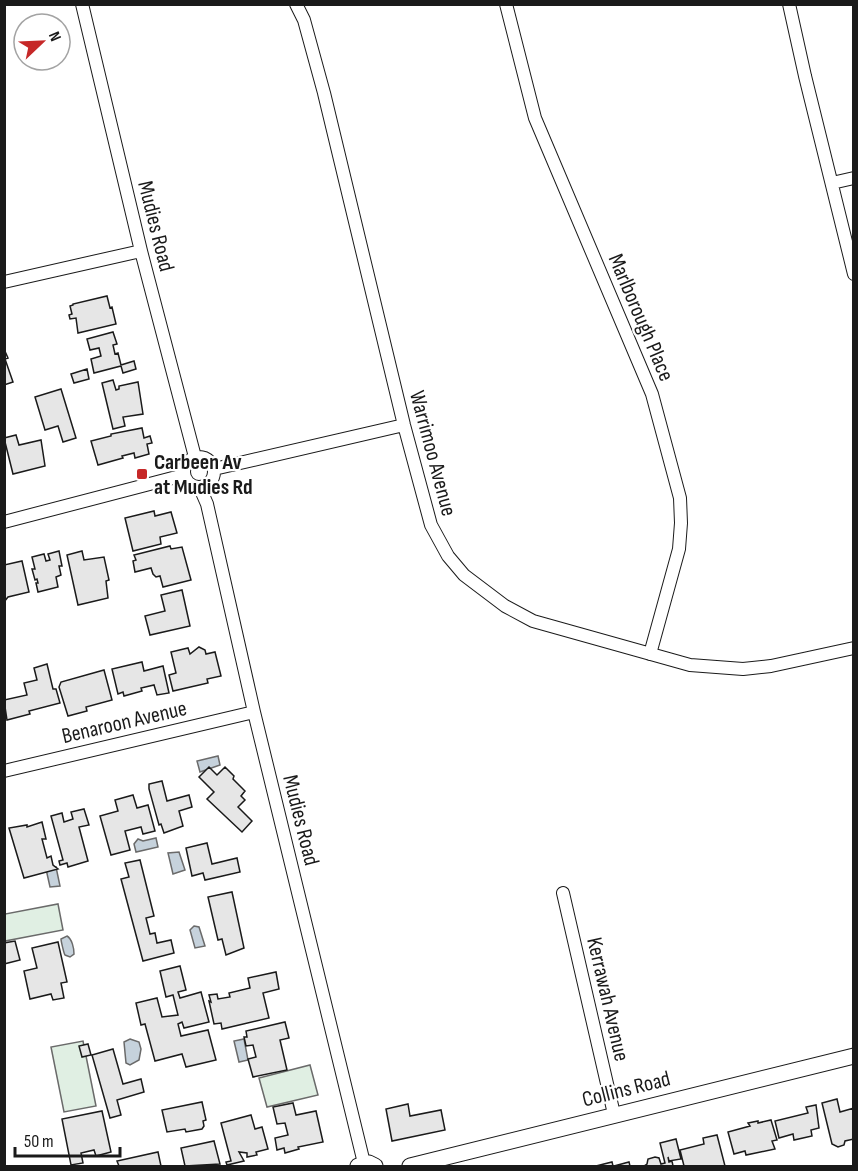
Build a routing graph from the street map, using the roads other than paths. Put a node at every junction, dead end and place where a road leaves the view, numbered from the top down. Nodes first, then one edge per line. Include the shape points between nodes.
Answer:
1 (82, 4) edge
2 (296, 4) edge
3 (506, 4) edge
4 (789, 4) edge
5 (854, 178) edge
6 (832, 183) junction
7 (141, 251) junction
8 (854, 274) edge
9 (4, 282) edge
10 (404, 425) junction
11 (195, 457) junction
12 (214, 469) junction
13 (184, 476) junction
14 (200, 488) junction
15 (4, 522) edge
16 (854, 648) edge
17 (650, 654) junction
18 (254, 712) junction
19 (4, 771) edge
20 (563, 893) dead end
21 (854, 1056) edge
22 (614, 1114) junction
23 (366, 1166) edge
24 (410, 1167) edge

1 - 7 street, Mudies Road
2 - 10 street, Warrimoo Avenue via 324,93
3 - 17 street, Marlborough Place via 535,118 652,394 680,498 679,549
4 - 6 street
5 - 6 street
6 - 8 street
7 - 9 street
7 - 11 street, Mudies Road
10 - 12 street
10 - 17 street, Warrimoo Avenue via 431,525 464,576 533,621
11 - 12 street via 209,460
11 - 13 street via 187,462
12 - 14 street via 213,479
13 - 14 street
13 - 15 street
14 - 18 street, Mudies Road via 207,504
16 - 17 street, Warrimoo Avenue via 743,669 690,665
18 - 19 street, Benaroon Avenue
18 - 23 street, Mudies Road
20 - 22 street, Kerrawah Avenue
21 - 22 street, Collins Road
22 - 24 street, Collins Road

